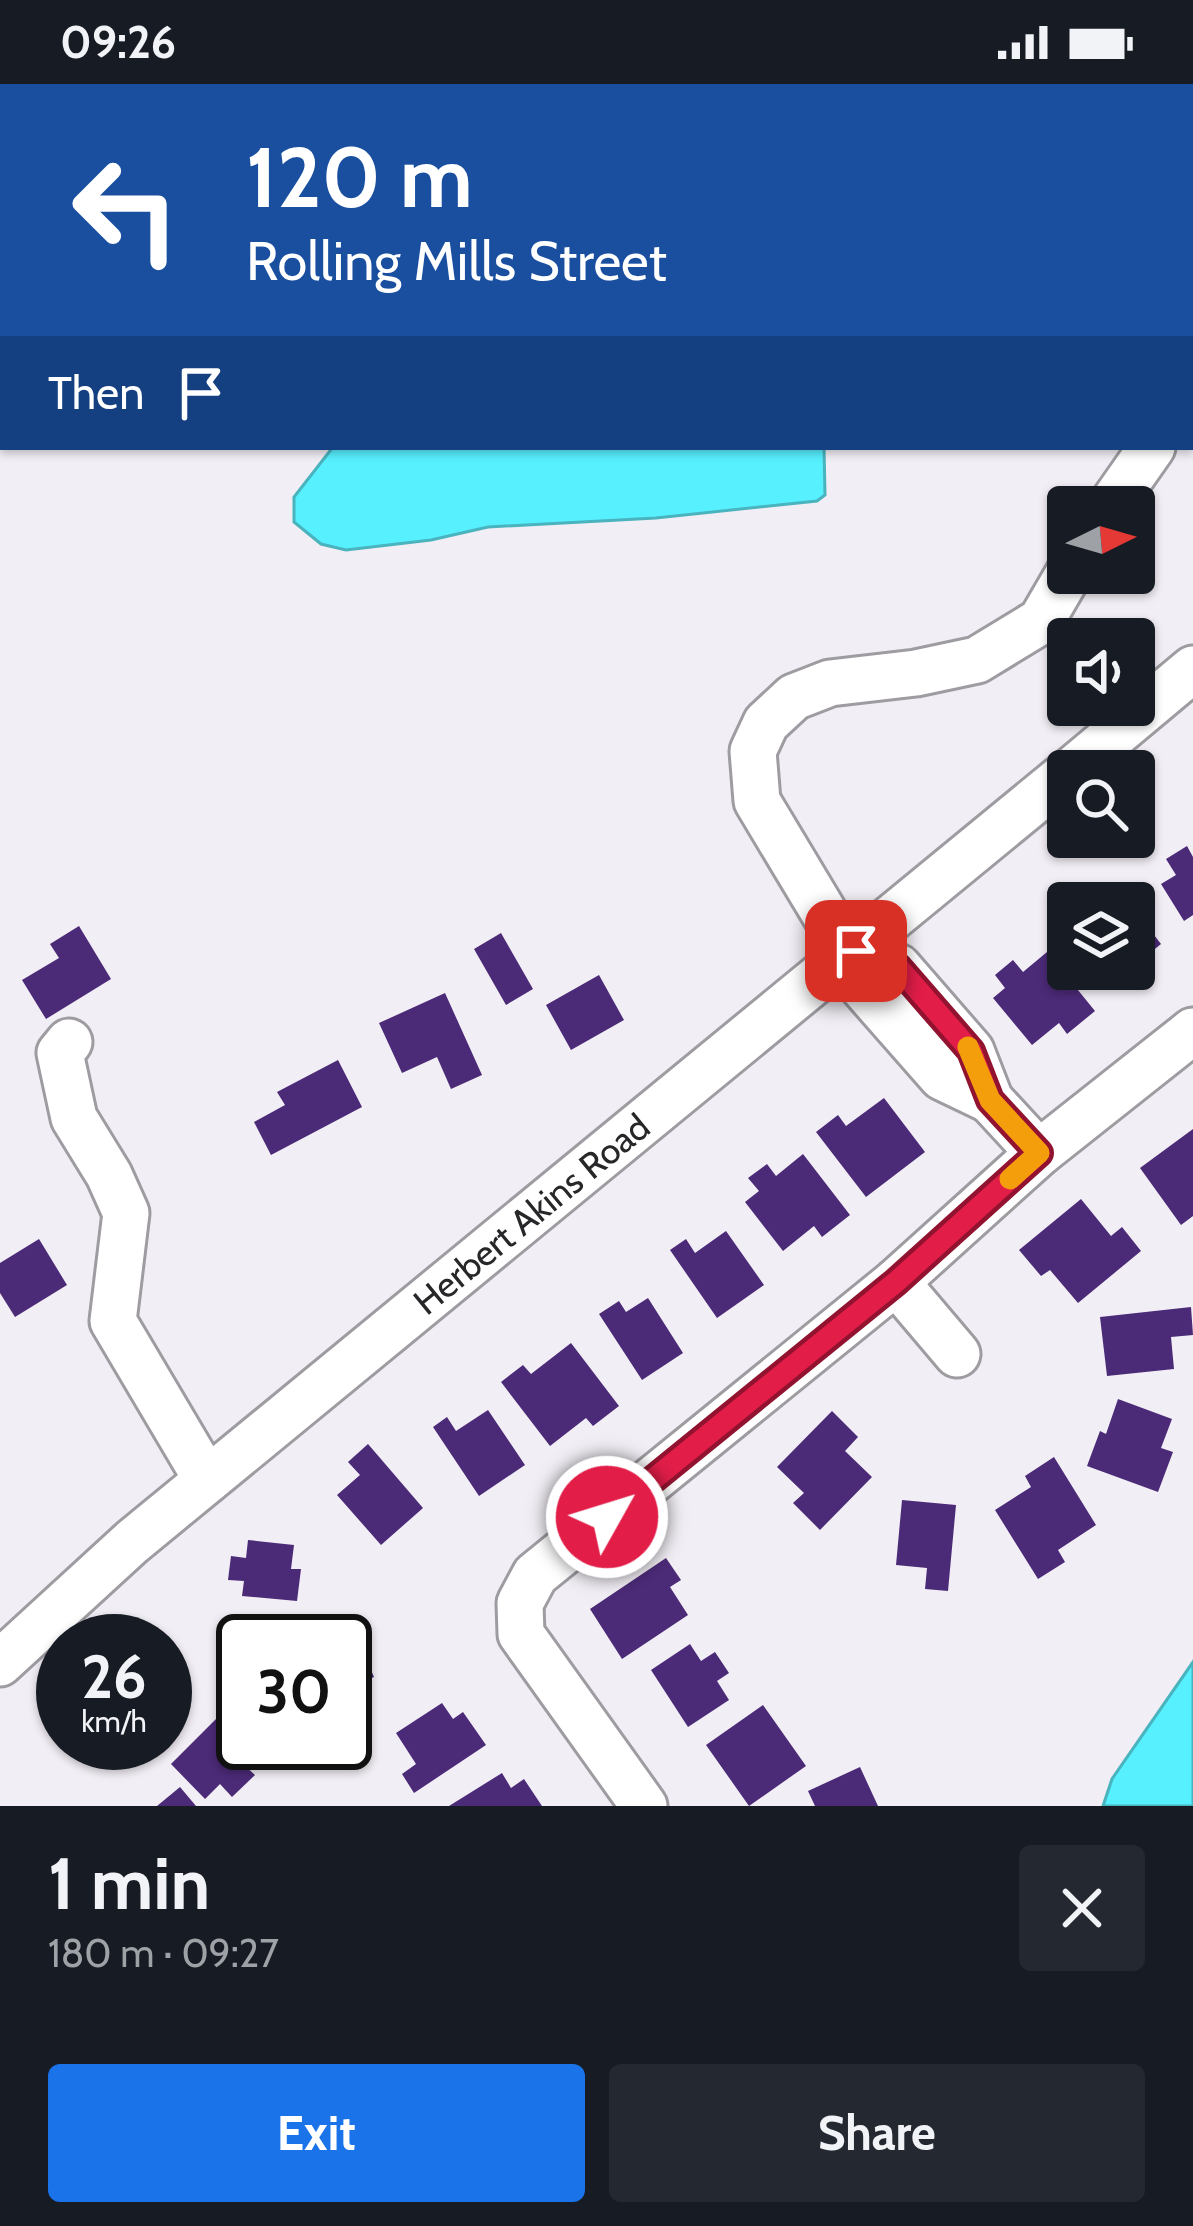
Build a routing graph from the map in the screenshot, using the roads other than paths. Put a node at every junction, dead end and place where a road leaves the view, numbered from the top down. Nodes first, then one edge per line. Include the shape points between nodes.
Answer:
1 (1150, 450) edge
2 (1125, 486) edge
3 (1056, 594) edge
4 (1193, 669) edge
5 (1095, 750) edge
6 (1047, 790) edge
7 (856, 951) junction
8 (1193, 1031) edge
9 (69, 1042) dead end
10 (1039, 1153) junction
11 (896, 1282) junction
12 (956, 1354) dead end
13 (207, 1480) junction
14 (0, 1664) edge
15 (644, 1806) edge

1 - 2 street
3 - 7 street via 1040,621 977,660 830,683 794,697 766,723 753,751 757,801 829,921
4 - 5 street, Herbert Akins Road
6 - 7 street, Herbert Akins Road
7 - 10 street via 898,967 971,1051 990,1100
7 - 13 street, Herbert Akins Road
8 - 10 street
9 - 13 street via 60,1053 74,1118 126,1214 113,1321
10 - 11 street
11 - 12 street
11 - 15 street via 503,1601
13 - 14 street, Herbert Akins Road

